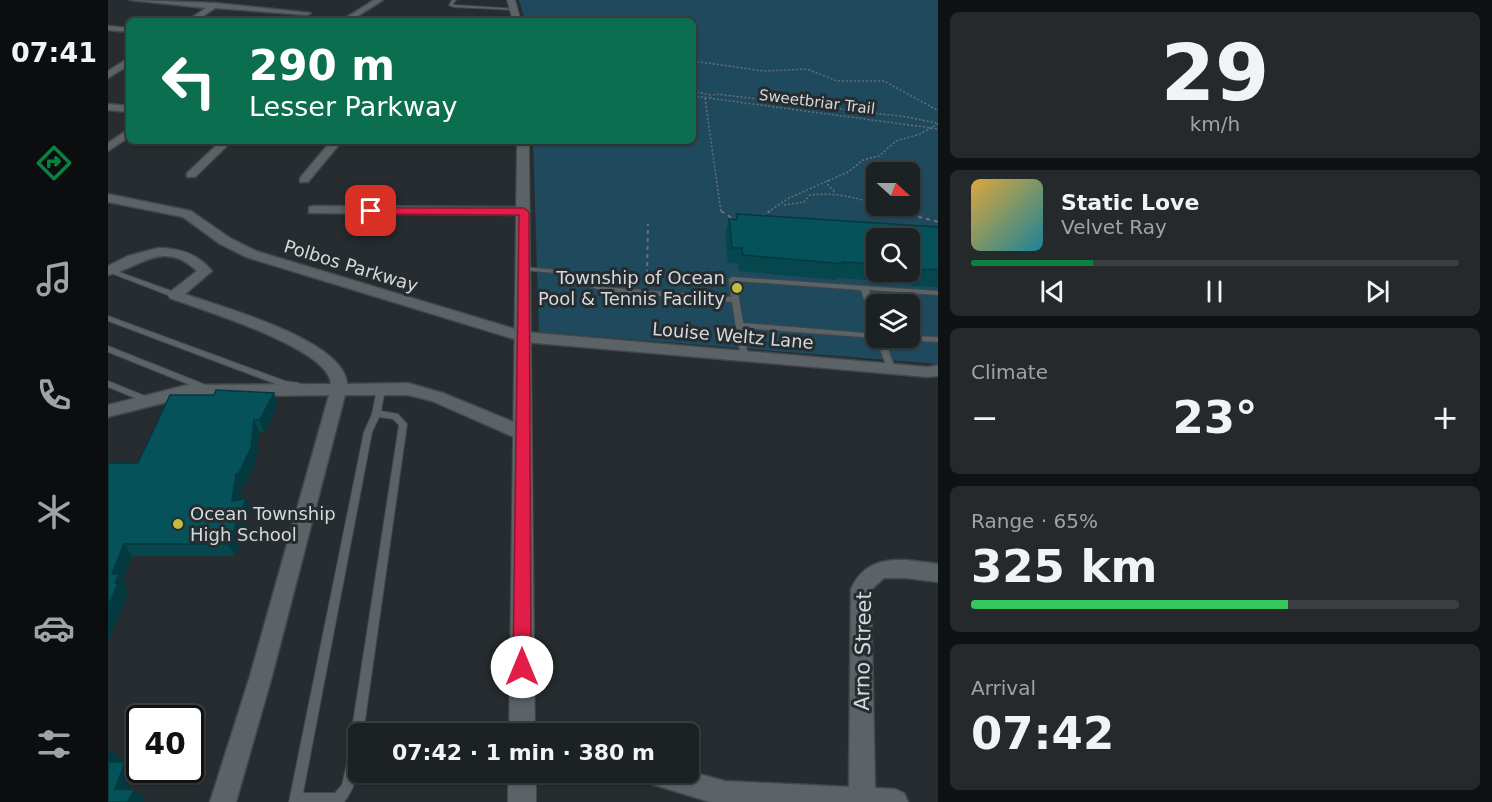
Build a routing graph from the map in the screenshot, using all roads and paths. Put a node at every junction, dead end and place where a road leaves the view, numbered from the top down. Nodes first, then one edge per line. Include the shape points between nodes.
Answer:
1 (134, 0) edge
2 (223, 0) edge
3 (379, 0) edge
4 (454, 0) edge
5 (511, 0) edge
6 (214, 6) junction
7 (514, 9) junction
8 (307, 13) dead end
9 (195, 18) edge
10 (349, 18) edge
11 (516, 18) edge
12 (108, 28) edge
13 (126, 30) edge
14 (696, 61) edge
15 (108, 64) edge
16 (126, 64) edge
17 (126, 65) edge
18 (108, 75) edge
19 (696, 92) edge
20 (711, 95) junction
21 (696, 96) edge
22 (705, 98) junction
23 (710, 99) junction
24 (108, 107) edge
25 (126, 109) edge
26 (938, 110) edge
27 (938, 123) edge
28 (928, 127) junction
29 (938, 129) edge
30 (126, 134) edge
31 (224, 144) edge
32 (334, 144) edge
33 (523, 144) edge
34 (108, 148) edge
35 (191, 175) dead end
36 (829, 178) junction
37 (304, 180) dead end
38 (819, 193) junction
39 (837, 193) junction
40 (796, 195) junction
41 (108, 198) edge
42 (781, 205) junction
43 (313, 210) dead end
44 (524, 212) junction
45 (756, 220) edge
46 (740, 221) edge
47 (938, 222) edge
48 (648, 224) dead end
49 (524, 269) junction
50 (109, 271) edge
51 (647, 274) dead end
52 (864, 287) junction
53 (938, 293) edge
54 (866, 294) edge
55 (175, 295) junction
56 (735, 300) junction
57 (108, 318) edge
58 (739, 325) junction
59 (866, 335) edge
60 (524, 337) junction
61 (920, 339) edge
62 (938, 340) edge
63 (884, 348) edge
64 (108, 350) edge
65 (744, 356) junction
66 (891, 368) junction
67 (938, 370) edge
68 (265, 376) junction
69 (108, 384) edge
70 (339, 389) junction
71 (381, 389) junction
72 (214, 391) junction
73 (239, 391) junction
74 (147, 400) junction
75 (108, 411) edge
76 (376, 414) junction
77 (522, 433) junction
78 (938, 573) edge
79 (522, 723) edge
80 (522, 783) edge
81 (688, 783) edge
82 (862, 800) junction
83 (295, 801) edge
84 (223, 802) edge
85 (522, 802) edge
86 (895, 802) edge

1 - 6 street
2 - 6 street
3 - 10 street
4 - 7 lane via 454,6
5 - 7 street
6 - 8 street
6 - 9 street
7 - 11 street
12 - 13 street
14 - 26 path via 767,72 807,69 837,81 884,81
15 - 16 street
17 - 18 street
19 - 20 path
20 - 23 path
20 - 27 path via 787,101
21 - 22 path, Sweetbriar Trail
22 - 23 path, Sweetbriar Trail
22 - 46 path via 721,213
23 - 28 path, Sweetbriar Trail
24 - 25 street
27 - 28 path
28 - 29 path, Sweetbriar Trail
28 - 36 path via 920,134 896,141 879,156 866,159 848,172
30 - 34 street
31 - 35 street
32 - 37 street
33 - 44 street
36 - 39 path via 828,185
36 - 40 path
38 - 39 path
38 - 40 path
38 - 42 path via 808,196 804,202
39 - 47 path via 902,215
40 - 42 path
41 - 60 street, Polbos Parkway via 176,210 250,254
42 - 45 path
43 - 44 street
44 - 49 street
48 - 51 path
49 - 56 lane via 560,272 602,289
49 - 60 street
50 - 55 lane
50 - 55 street via 152,252 176,253 205,271
52 - 53 lane
52 - 54 lane
52 - 56 lane via 732,279
55 - 70 street via 307,348 334,369
56 - 58 lane
57 - 68 lane
58 - 59 lane
58 - 65 lane
60 - 65 street, Louise Weltz Lane
60 - 77 street
61 - 62 lane
63 - 66 lane
64 - 72 lane
65 - 66 street, Louise Weltz Lane
66 - 67 street, Louise Weltz Lane
68 - 70 lane via 296,386
68 - 73 lane via 253,387
69 - 74 lane
70 - 71 street
70 - 73 street
70 - 84 street
71 - 76 lane
71 - 77 street via 427,393
72 - 73 street
72 - 74 street via 187,391
74 - 75 street
76 - 83 lane via 368,432
76 - 83 lane via 395,416 403,424 352,768 347,788 338,799
77 - 79 street
78 - 82 street, Arno Street via 883,569 870,574 861,589
80 - 85 street
81 - 82 street via 725,794
82 - 86 street

